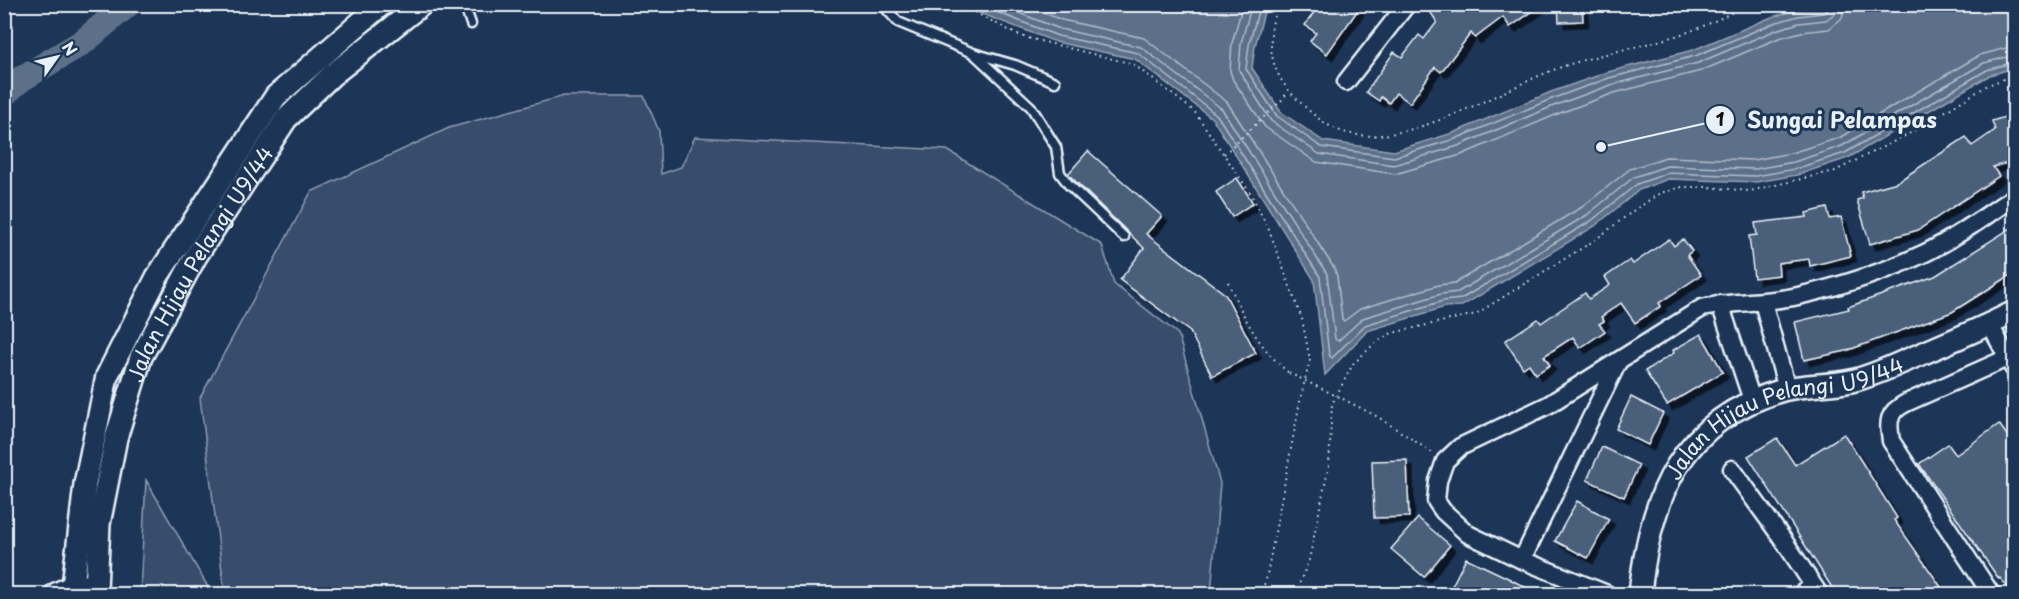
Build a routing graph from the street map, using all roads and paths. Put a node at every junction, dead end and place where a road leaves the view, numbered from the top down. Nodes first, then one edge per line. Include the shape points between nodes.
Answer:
1 (422, 4) edge
2 (464, 4) edge
3 (882, 4) edge
4 (959, 4) edge
5 (1277, 4) edge
6 (1407, 4) edge
7 (1750, 4) edge
8 (374, 7) edge
9 (471, 24) dead end
10 (973, 53) junction
11 (2014, 75) edge
12 (1346, 81) dead end
13 (1055, 82) dead end
14 (1288, 91) junction
15 (1224, 154) junction
16 (2014, 197) edge
17 (1124, 237) dead end
18 (1228, 282) dead end
19 (1763, 302) junction
20 (1720, 304) junction
21 (2014, 312) edge
22 (1990, 325) junction
23 (2012, 361) edge
24 (1618, 362) junction
25 (1787, 389) junction
26 (1752, 400) junction
27 (1445, 461) junction
28 (1732, 469) dead end
29 (1522, 560) junction
30 (64, 590) edge
31 (99, 592) edge
32 (1811, 592) edge
33 (1260, 594) edge
34 (1294, 594) edge
35 (1607, 594) edge
36 (1640, 594) edge
37 (1991, 594) edge

1 - 31 street, Jalan Hijau Pelangi U9/44 via 332,75 286,119 196,256 141,357 116,438 99,524
2 - 9 lane
3 - 10 lane via 898,22
4 - 15 path via 1020,36 1133,64 1194,111
5 - 14 path via 1270,41 1273,65
6 - 12 street
7 - 14 path via 1697,29 1557,69 1450,117 1413,129 1367,136 1338,130
8 - 30 street, Jalan Hijau Pelangi U9/44 via 276,96 157,277 107,376
10 - 13 lane
10 - 17 lane via 1031,107 1056,147 1060,173
11 - 34 path via 1988,85 1907,135 1835,171 1750,191 1682,187 1660,193 1595,240 1476,314 1392,333 1377,341 1353,364 1332,404 1329,465 1309,560
14 - 15 path
15 - 33 path via 1269,230 1302,319 1310,360
16 - 19 street via 1927,252 1886,270 1807,294
18 - 27 path, bridge via 1246,321 1270,356 1288,373 1378,417
19 - 20 street
19 - 25 street
20 - 24 street via 1702,308
20 - 26 street
21 - 22 street, Jalan Hijau Pelangi U9/44
22 - 23 street
22 - 25 street, Jalan Hijau Pelangi U9/44 via 1852,381
23 - 37 street via 1906,403 1897,408 1888,422 1891,441
24 - 27 street via 1548,405 1461,447
24 - 29 street
25 - 26 street, Jalan Hijau Pelangi U9/44
26 - 36 street, Jalan Hijau Pelangi U9/44 via 1725,415 1690,446 1672,473 1654,521
27 - 29 street via 1436,501 1443,511 1468,534
28 - 32 street via 1787,546
29 - 35 street
30 - 31 street via 88,587

